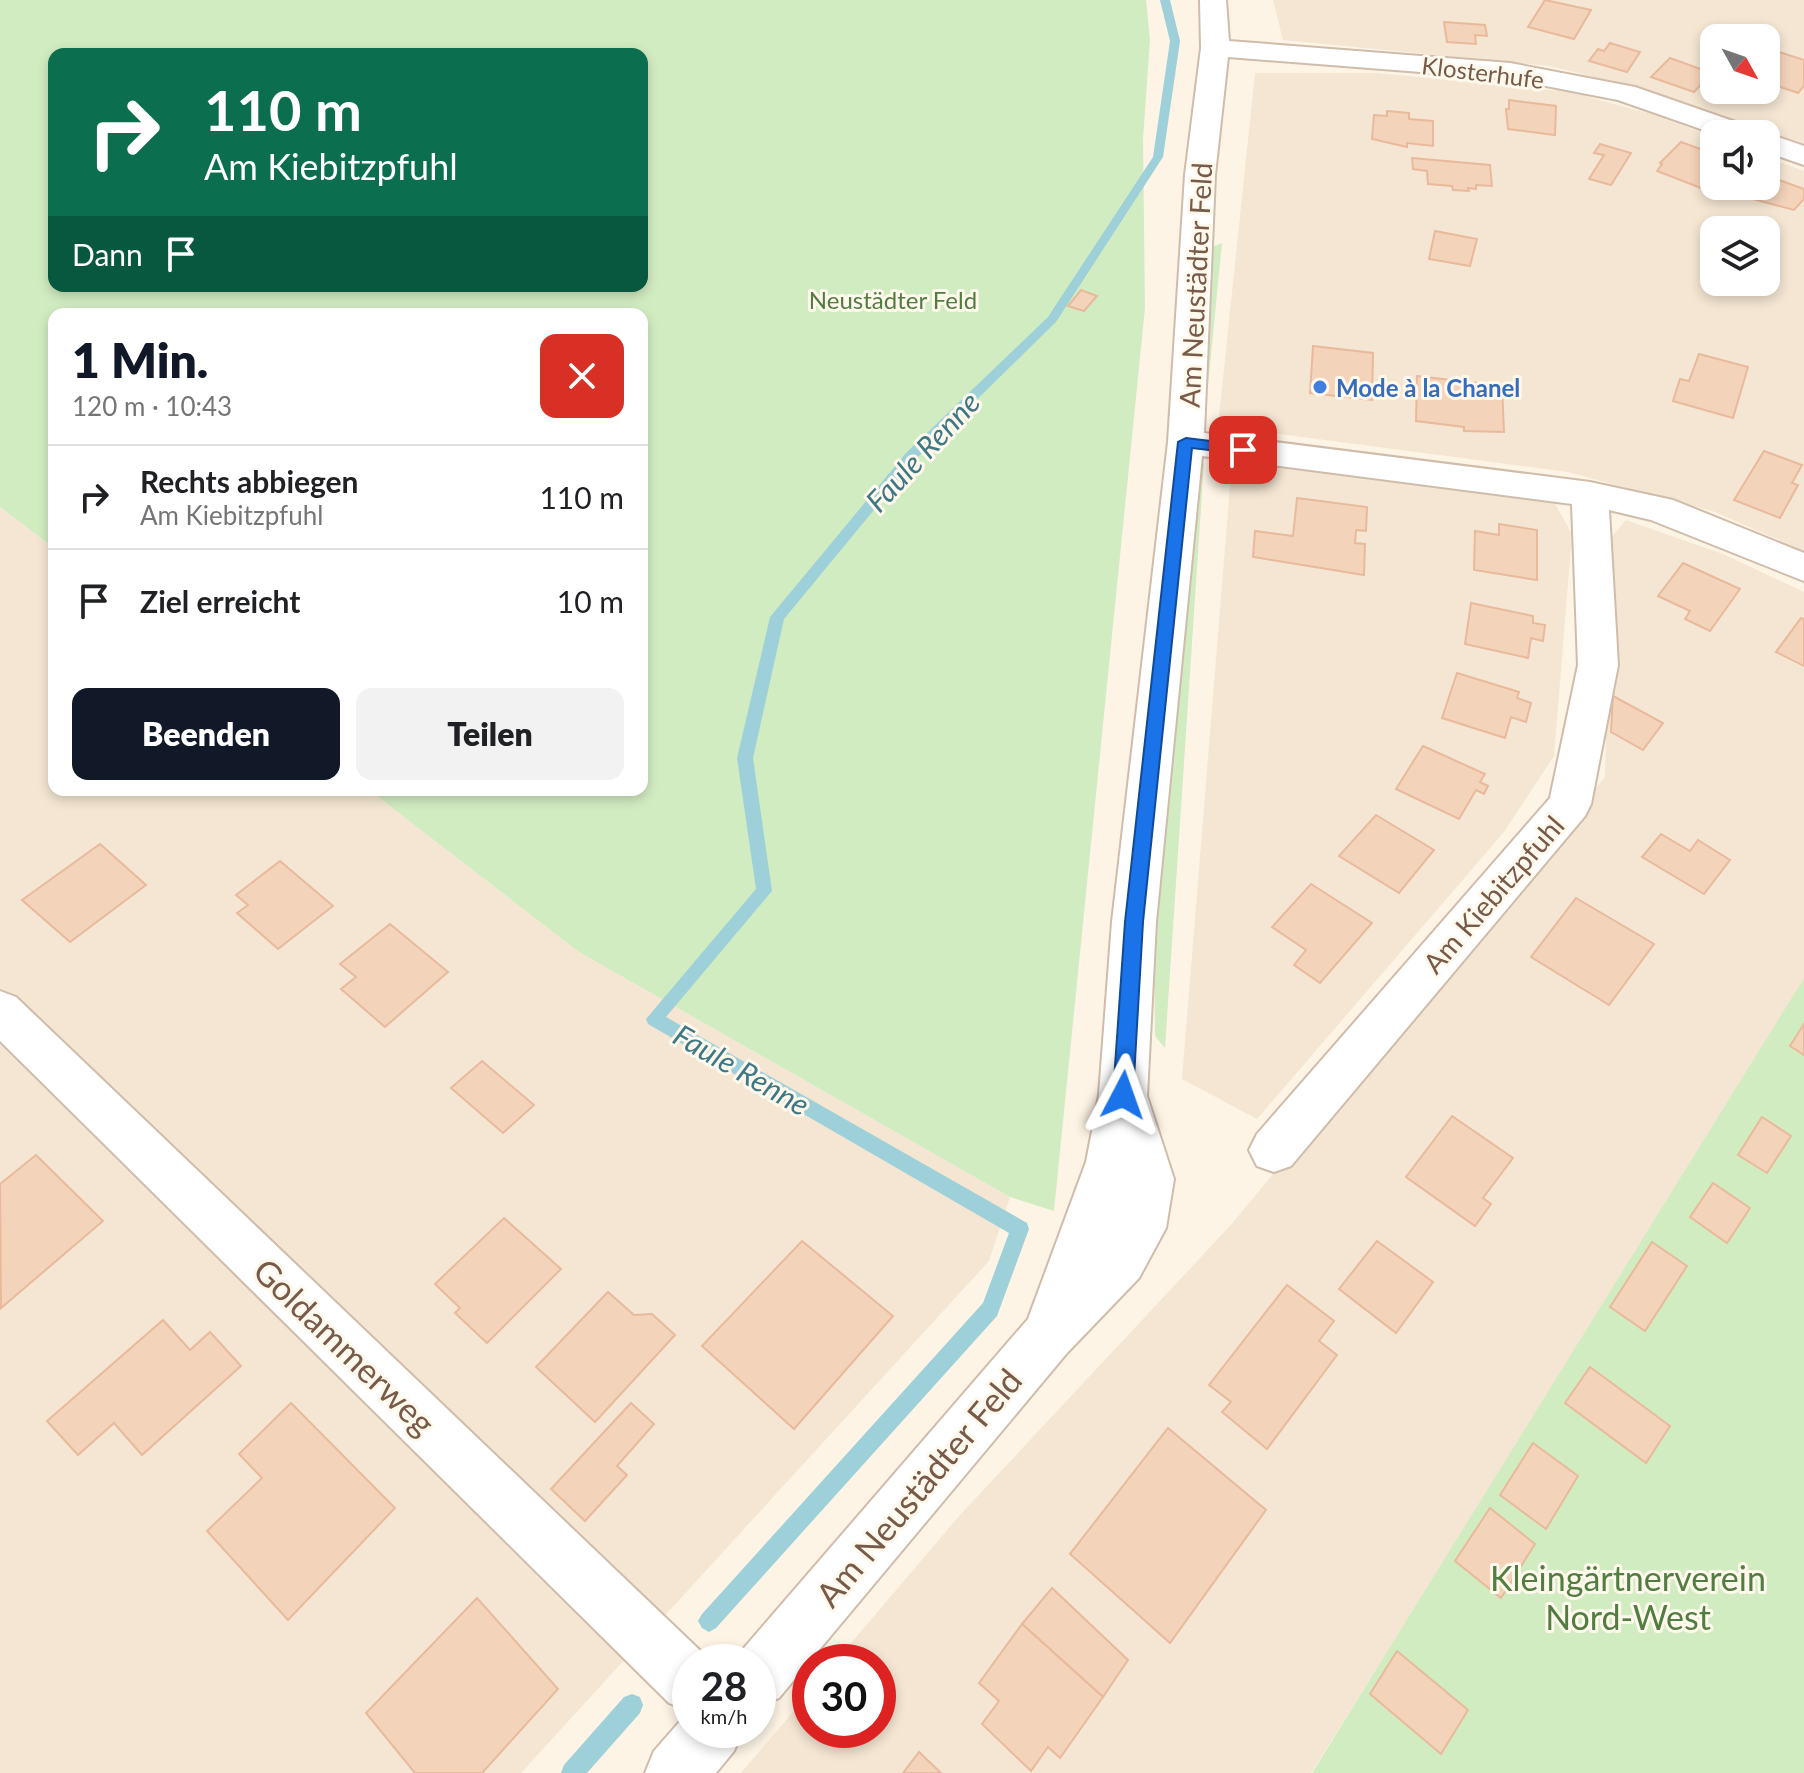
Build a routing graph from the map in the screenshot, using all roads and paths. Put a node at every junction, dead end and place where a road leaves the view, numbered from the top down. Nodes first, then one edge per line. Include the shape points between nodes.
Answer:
1 (1213, 0) edge
2 (1215, 48) junction
3 (1703, 120) edge
4 (1780, 147) edge
5 (1804, 156) edge
6 (1186, 442) junction
7 (1590, 494) junction
8 (1804, 568) edge
9 (0, 1011) edge
10 (1274, 1150) dead end
11 (776, 1656) edge
12 (672, 1664) edge
13 (698, 1748) edge
14 (676, 1773) edge

1 - 2 street, Am Neustädter Feld
2 - 3 street, Klosterhufe via 1510,71 1625,93
2 - 6 street, Am Neustädter Feld via 1200,175
4 - 5 street
6 - 7 street
6 - 11 street, Am Neustädter Feld via 1134,922 1123,1095 1149,1179 1141,1228 1121,1261 1048,1335
7 - 8 street via 1660,509
7 - 10 street, Am Kiebitzpfuhl via 1598,665 1570,804
9 - 12 street, Goldammerweg
13 - 14 street

